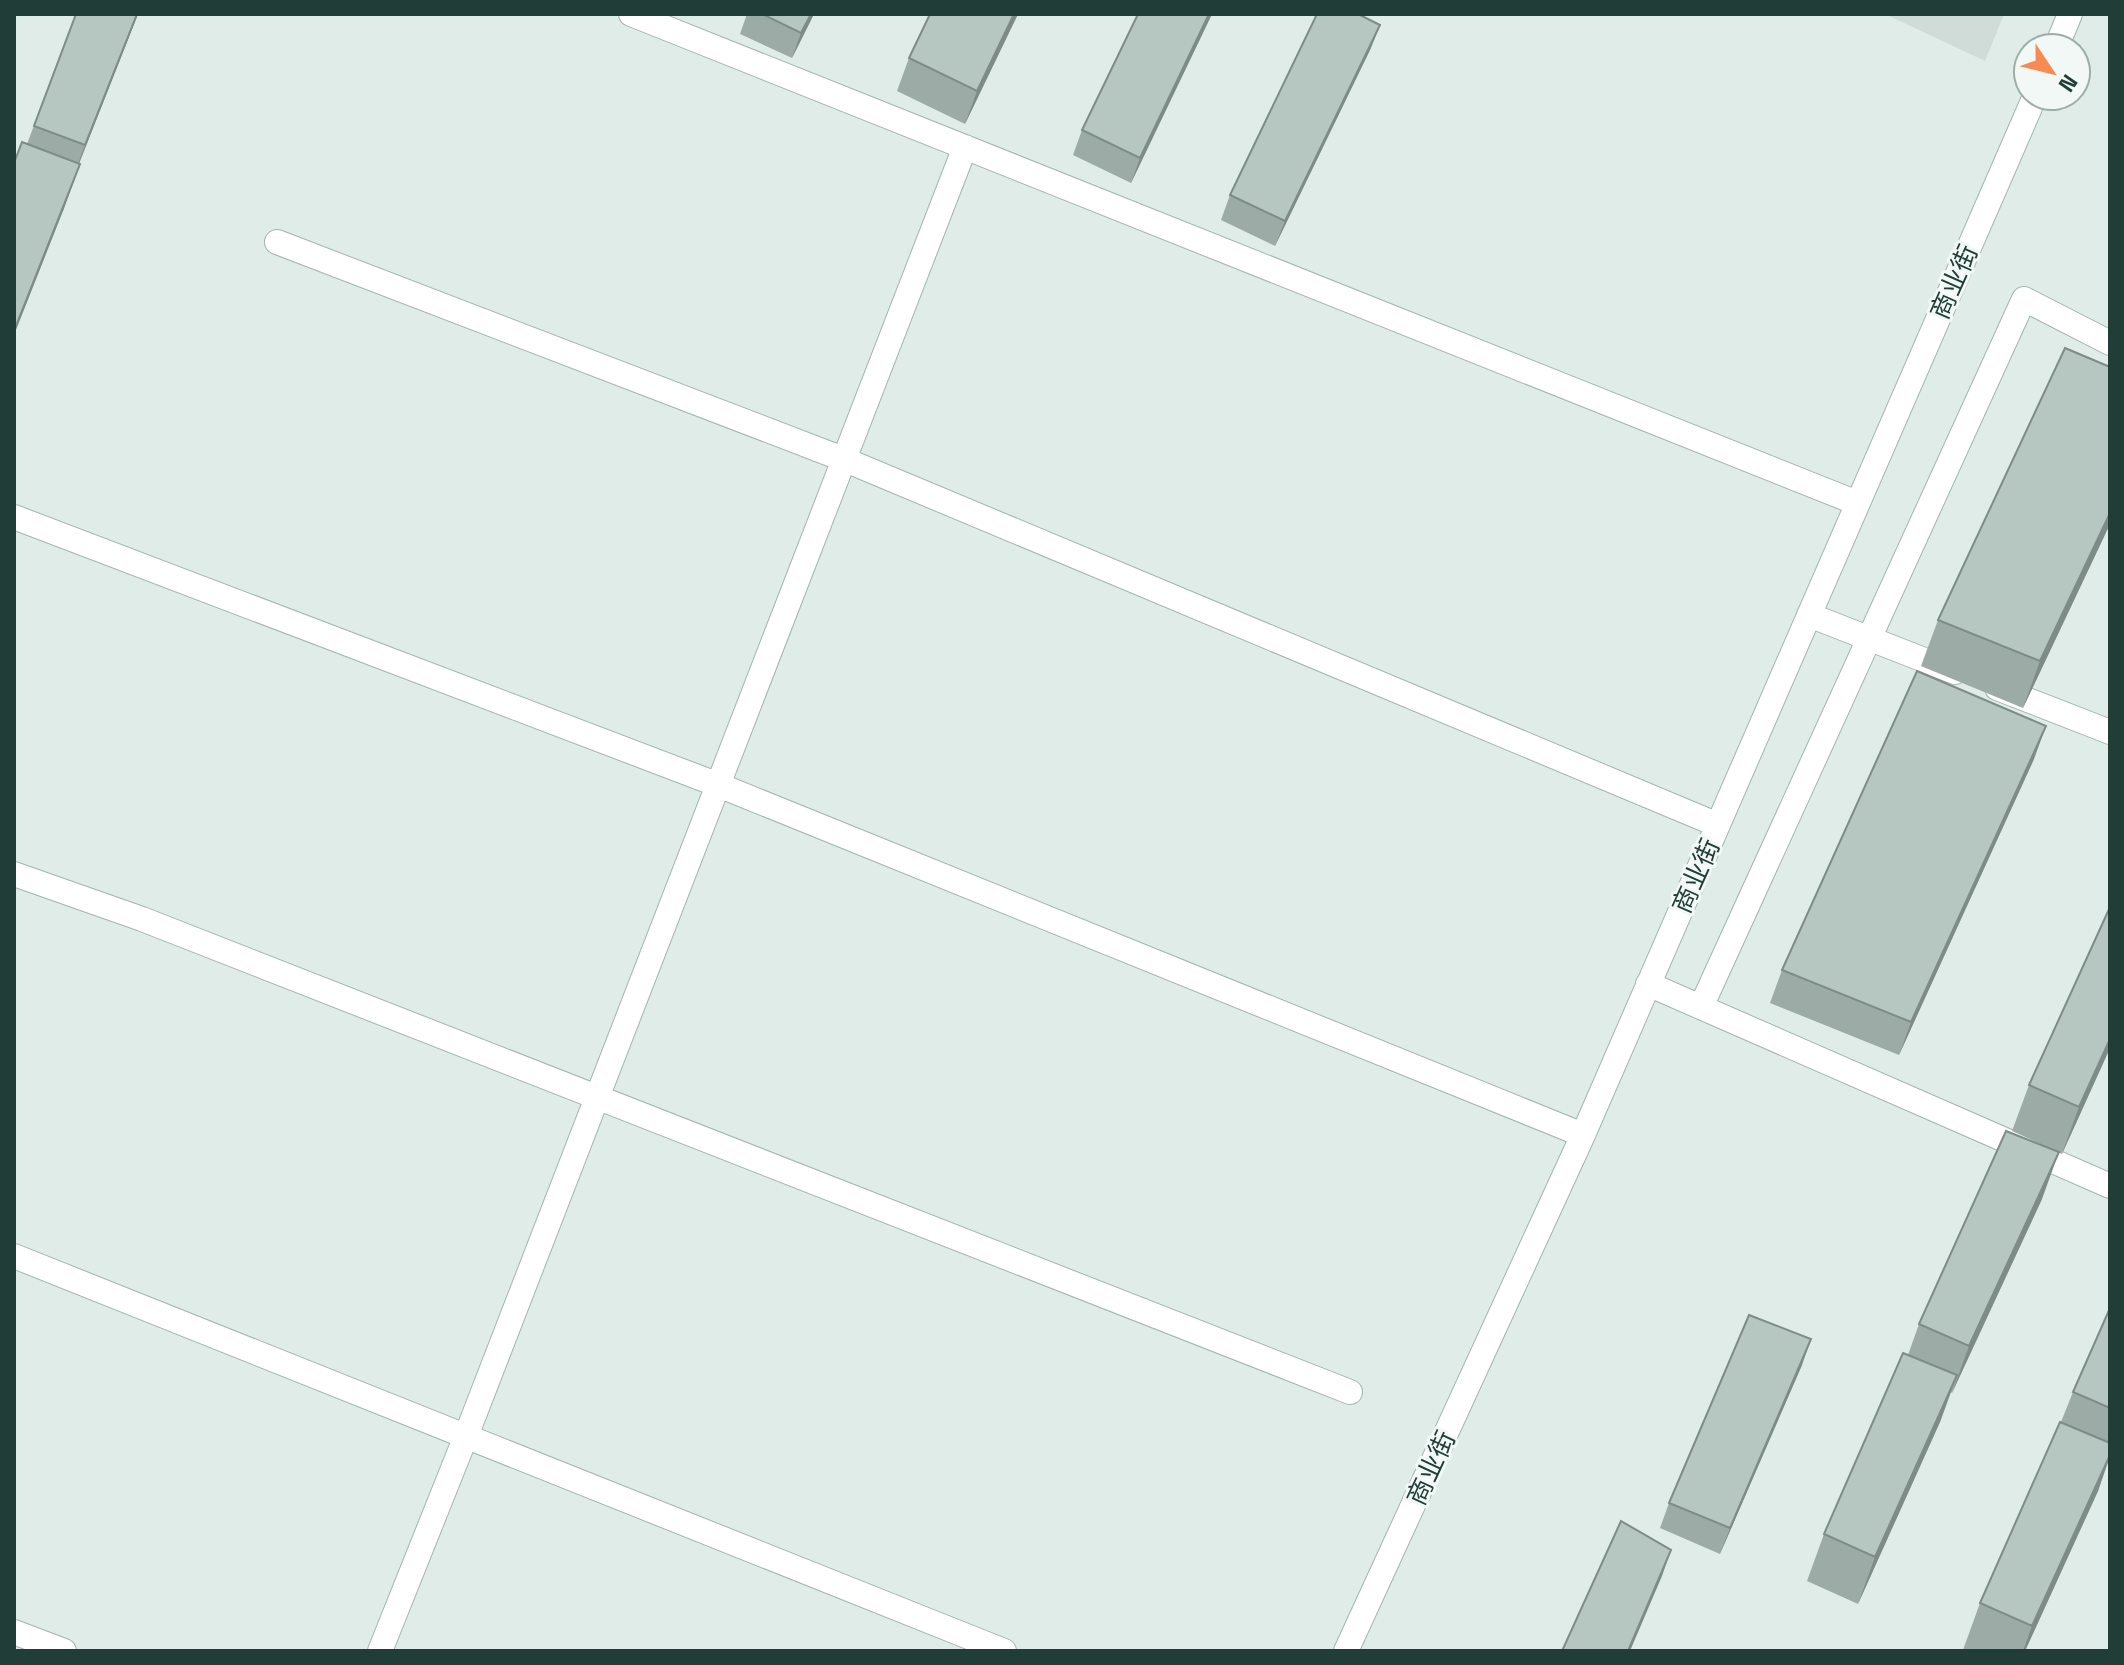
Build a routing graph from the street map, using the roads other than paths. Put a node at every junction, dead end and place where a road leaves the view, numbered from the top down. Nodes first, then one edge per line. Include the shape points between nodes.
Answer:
1 (631, 14) edge
2 (2028, 112) edge
3 (965, 147) junction
4 (277, 242) dead end
5 (2110, 343) edge
6 (843, 459) junction
7 (1857, 503) junction
8 (14, 517) edge
9 (1809, 615) junction
10 (2110, 732) edge
11 (716, 784) junction
12 (1718, 825) junction
13 (14, 874) edge
14 (1648, 984) junction
15 (1701, 1007) junction
16 (596, 1099) junction
17 (1583, 1135) junction
18 (2110, 1186) edge
19 (14, 1256) edge
20 (1350, 1392) dead end
21 (466, 1436) junction
22 (14, 1632) edge
23 (64, 1651) edge
24 (380, 1651) edge
25 (1004, 1651) edge
26 (1346, 1651) edge

1 - 3 street
2 - 7 street, 商业街
3 - 6 street
3 - 7 street
4 - 6 street
5 - 15 street via 2024,299
6 - 11 street
6 - 12 street
7 - 9 street, 商业街
8 - 11 street
9 - 10 street
9 - 12 street, 商业街
11 - 16 street
11 - 17 street
12 - 14 street, 商业街
13 - 16 street via 142,919
14 - 15 street
14 - 17 street, 商业街
15 - 18 street
16 - 20 street
16 - 21 street
17 - 26 street, 商业街
19 - 21 street
21 - 24 street
21 - 25 street
22 - 23 street

